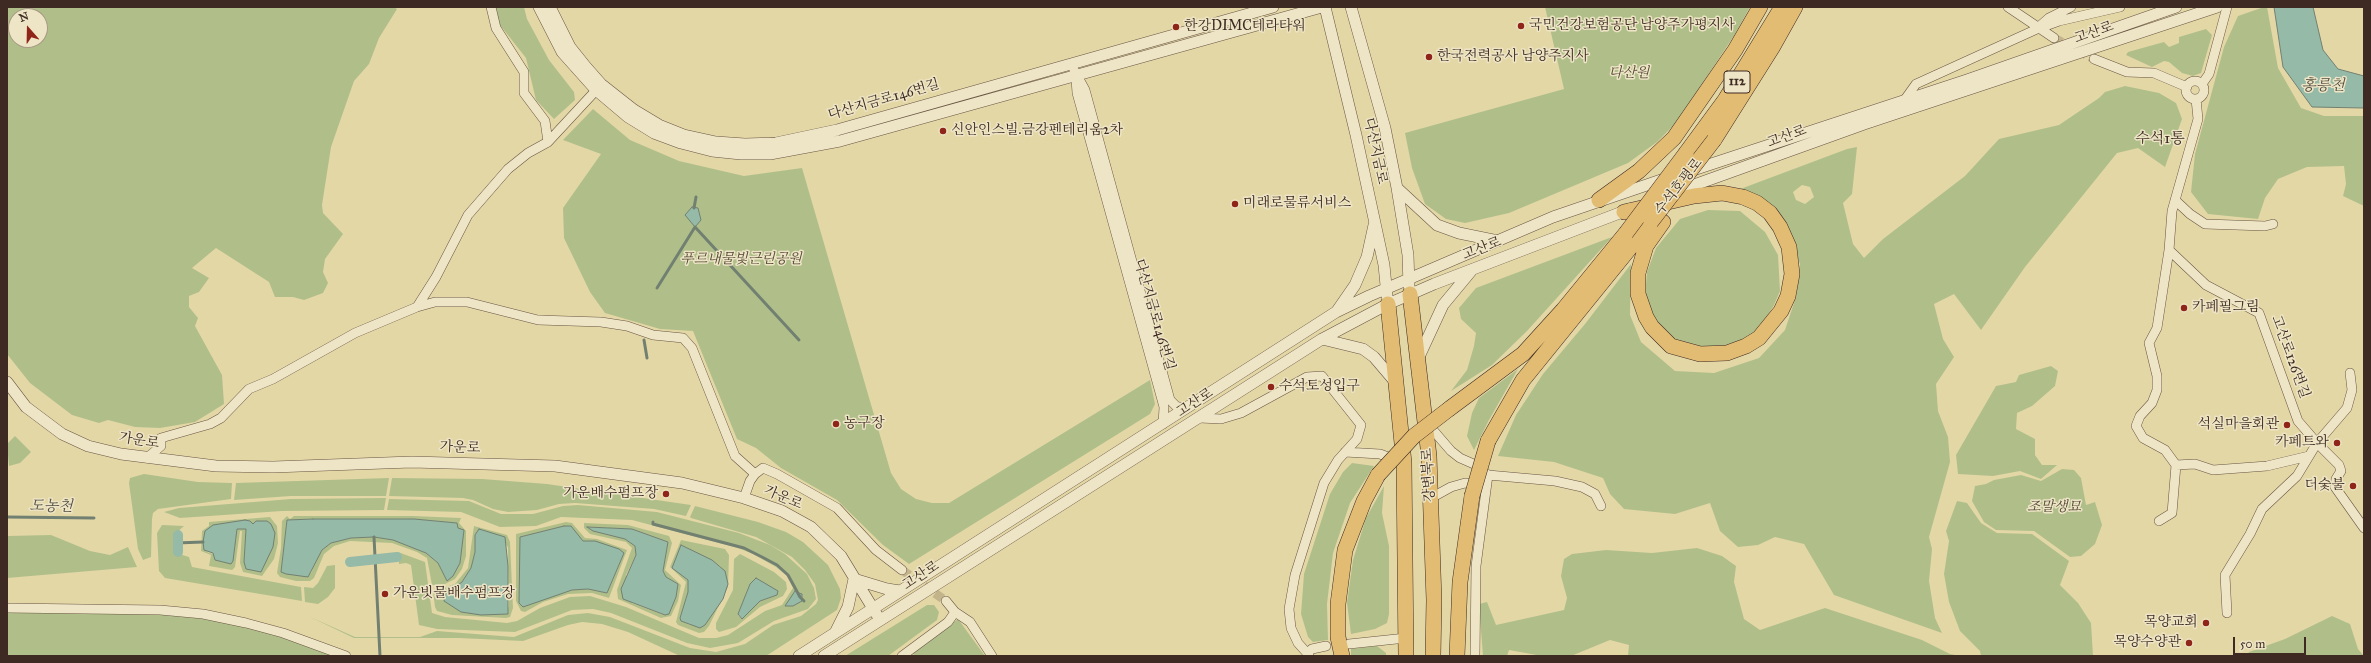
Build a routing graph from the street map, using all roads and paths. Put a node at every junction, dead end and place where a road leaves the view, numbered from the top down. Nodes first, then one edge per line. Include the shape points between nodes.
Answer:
1 (491, 7) edge
2 (539, 7) edge
3 (550, 7) edge
4 (1273, 7) edge
5 (1322, 7) edge
6 (1325, 7) edge
7 (1352, 7) edge
8 (1760, 7) edge
9 (1782, 7) edge
10 (1796, 7) edge
11 (2008, 7) edge
12 (2071, 7) edge
13 (2120, 7) edge
14 (2176, 7) edge
15 (2217, 7) edge
16 (2227, 7) edge
17 (2037, 28) junction
18 (2054, 38) tunnel mouth
19 (2094, 59) tunnel mouth
20 (1071, 63) junction
21 (1076, 75) junction
22 (2202, 84) junction
23 (599, 87) junction
24 (2187, 87) junction
25 (1906, 98) junction
26 (2196, 99) junction
27 (548, 142) junction
28 (1397, 188) junction
29 (1599, 200) junction
30 (2175, 200) junction
31 (1624, 212) junction
32 (1374, 221) junction
33 (1657, 222) junction
34 (2273, 224) dead end
35 (1498, 241) junction
36 (2169, 250) junction
37 (1475, 268) junction
38 (1409, 279) junction
39 (1387, 288) junction
40 (1410, 294) junction
41 (1388, 304) junction
42 (417, 307) junction
43 (1336, 312) junction
44 (1322, 339) junction
45 (1418, 359) junction
46 (2350, 373) dead end
47 (7, 382) edge
48 (1397, 384) junction
49 (1185, 409) junction
50 (1200, 418) junction
51 (1426, 422) junction
52 (1163, 424) junction
53 (2317, 443) junction
54 (1345, 452) junction
55 (2309, 456) junction
56 (147, 458) junction
57 (1404, 463) junction
58 (2176, 465) junction
59 (755, 474) junction
60 (1488, 479) junction
61 (744, 498) junction
62 (1430, 498) junction
63 (1601, 506) dead end
64 (2159, 521) dead end
65 (2364, 528) edge
66 (902, 570) tunnel mouth
67 (854, 579) junction
68 (900, 591) junction
69 (946, 601) tunnel mouth
70 (7, 608) edge
71 (872, 609) junction
72 (955, 612) junction
73 (2226, 613) dead end
74 (881, 621) junction
75 (835, 633) junction
76 (1406, 638) junction
77 (1326, 646) dead end
78 (1345, 650) edge
79 (1308, 655) edge
80 (346, 656) edge
81 (799, 656) edge
82 (824, 656) edge
83 (902, 656) edge
84 (992, 656) edge
85 (1406, 656) edge
86 (1433, 656) edge
87 (1457, 656) edge
88 (1475, 656) edge

1 - 27 street via 496,28 524,72 524,93 545,121
2 - 23 street, 다산지금로146번길 via 562,52
3 - 23 street, 다산지금로146번길 via 570,47
4 - 20 street, 다산지금로146번길
5 - 21 street, 다산지금로146번길
6 - 32 street, 다산지금로
7 - 28 street, 다산지금로
8 - 29 highway via 1735,50 1674,138 1639,171
9 - 78 highway, 수석호평로 / 112, bridge via 1725,100 1686,153 1626,233 1523,354 1414,436 1378,475 1364,501 1345,550 1338,604 1338,637
10 - 33 highway, 수석호평로 / 112, bridge via 1714,140
11 - 17 street
12 - 17 street via 2049,18
13 - 17 street
14 - 25 street, 고산로 via 1967,80
15 - 31 street, 고산로 via 1864,124
16 - 22 street via 2209,74
17 - 18 street
17 - 25 street via 1916,84
19 - 24 street via 2127,72 2154,73
20 - 21 street
20 - 23 street, 다산지금로146번길 via 858,124 776,143 716,142 684,135 659,125
21 - 23 street, 다산지금로146번길 via 840,141 770,154 712,151 654,133 628,117
21 - 49 street, 다산지금로146번길 via 1084,90 1170,400 1176,406
21 - 52 street, 다산지금로146번길 via 1077,93 1164,407
22 - 24 street via 2193,81
22 - 26 street via 2203,94
23 - 27 street
24 - 26 street via 2188,96
25 - 29 street, 고산로
26 - 30 street via 2198,119
27 - 42 street via 528,152 508,170 468,215 436,277
28 - 35 street via 1437,225 1459,233
28 - 38 street, 다산지금로 via 1408,254
29 - 35 street, 고산로
30 - 34 street via 2205,224
30 - 36 street
31 - 33 highway via 1694,196 1722,193 1757,203 1770,213 1789,247 1792,274 1788,296 1781,311 1759,338 1728,353 1700,354 1671,346 1652,327 1638,294 1638,273
31 - 37 street, 고산로
32 - 39 street, 다산지금로
32 - 43 street via 1367,257 1355,285
33 - 87 highway, 수석호평로 / 112, bridge via 1523,380 1488,441 1472,496 1460,582
35 - 38 street, 고산로
36 - 53 street, 고산로126번길 via 2206,285 2260,313 2298,421
36 - 58 street via 2157,328 2149,343 2157,376 2157,390 2152,403 2140,416 2136,426 2143,438 2166,450
37 - 40 street, 고산로
37 - 45 street via 1443,305
38 - 39 street, 고산로
38 - 40 street, 다산지금로
39 - 41 street, 다산지금로
39 - 43 street, 고산로
40 - 41 street, 고산로
40 - 45 highway, 강변북로
41 - 44 street, 고산로
41 - 48 highway, 강변북로
42 - 56 street via 355,333 273,379 249,389 221,418 210,424 161,438 161,446
42 - 59 street via 435,302 467,302 538,320 601,322 627,326 653,336 683,338 692,348 735,456
43 - 49 street, 고산로
44 - 48 street via 1363,349 1374,357
44 - 50 street, 고산로
45 - 51 highway, 강변북로
46 - 53 street via 2352,390 2347,408
47 - 56 street, 가운로 via 26,407 62,434 88,446
48 - 57 highway, 강변북로
49 - 52 street, 고산로
50 - 54 street via 1220,419 1241,413 1307,377 1322,376 1361,425 1357,439
50 - 74 street, 고산로
51 - 60 street via 1451,451
51 - 62 highway, 강변북로
52 - 68 street, 고산로
53 - 55 street
53 - 65 street, 고산로126번길 via 2340,465 2341,471 2335,487
54 - 57 street via 1380,454
54 - 79 street via 1324,483 1295,575 1289,609 1291,628 1298,643
55 - 58 street via 2267,466 2213,470 2195,464
55 - 73 street via 2297,476 2262,509 2225,575
56 - 61 street, 가운로 via 216,466 273,467 412,462 555,466 682,483
57 - 76 highway, 강변북로
58 - 64 street via 2172,513
59 - 61 street
59 - 66 street via 763,468 837,508 876,550
60 - 62 street via 1458,485
60 - 63 street via 1555,481 1582,487 1595,494
60 - 88 street via 1476,566
61 - 67 street, 가운로 via 782,511 811,527 841,556
62 - 86 highway, 강변북로 via 1434,600
67 - 68 street
67 - 71 street, 가운로
67 - 75 street via 848,607
68 - 71 street, 고산로
69 - 72 street
70 - 80 street via 160,610 203,614 283,633
71 - 74 street, 가운로
71 - 75 street, 고산로
72 - 83 street via 948,622
72 - 84 street via 970,622
74 - 82 street, 고산로
75 - 81 street, 고산로
76 - 78 street
76 - 85 highway, 강변북로
77 - 79 street via 1312,649

